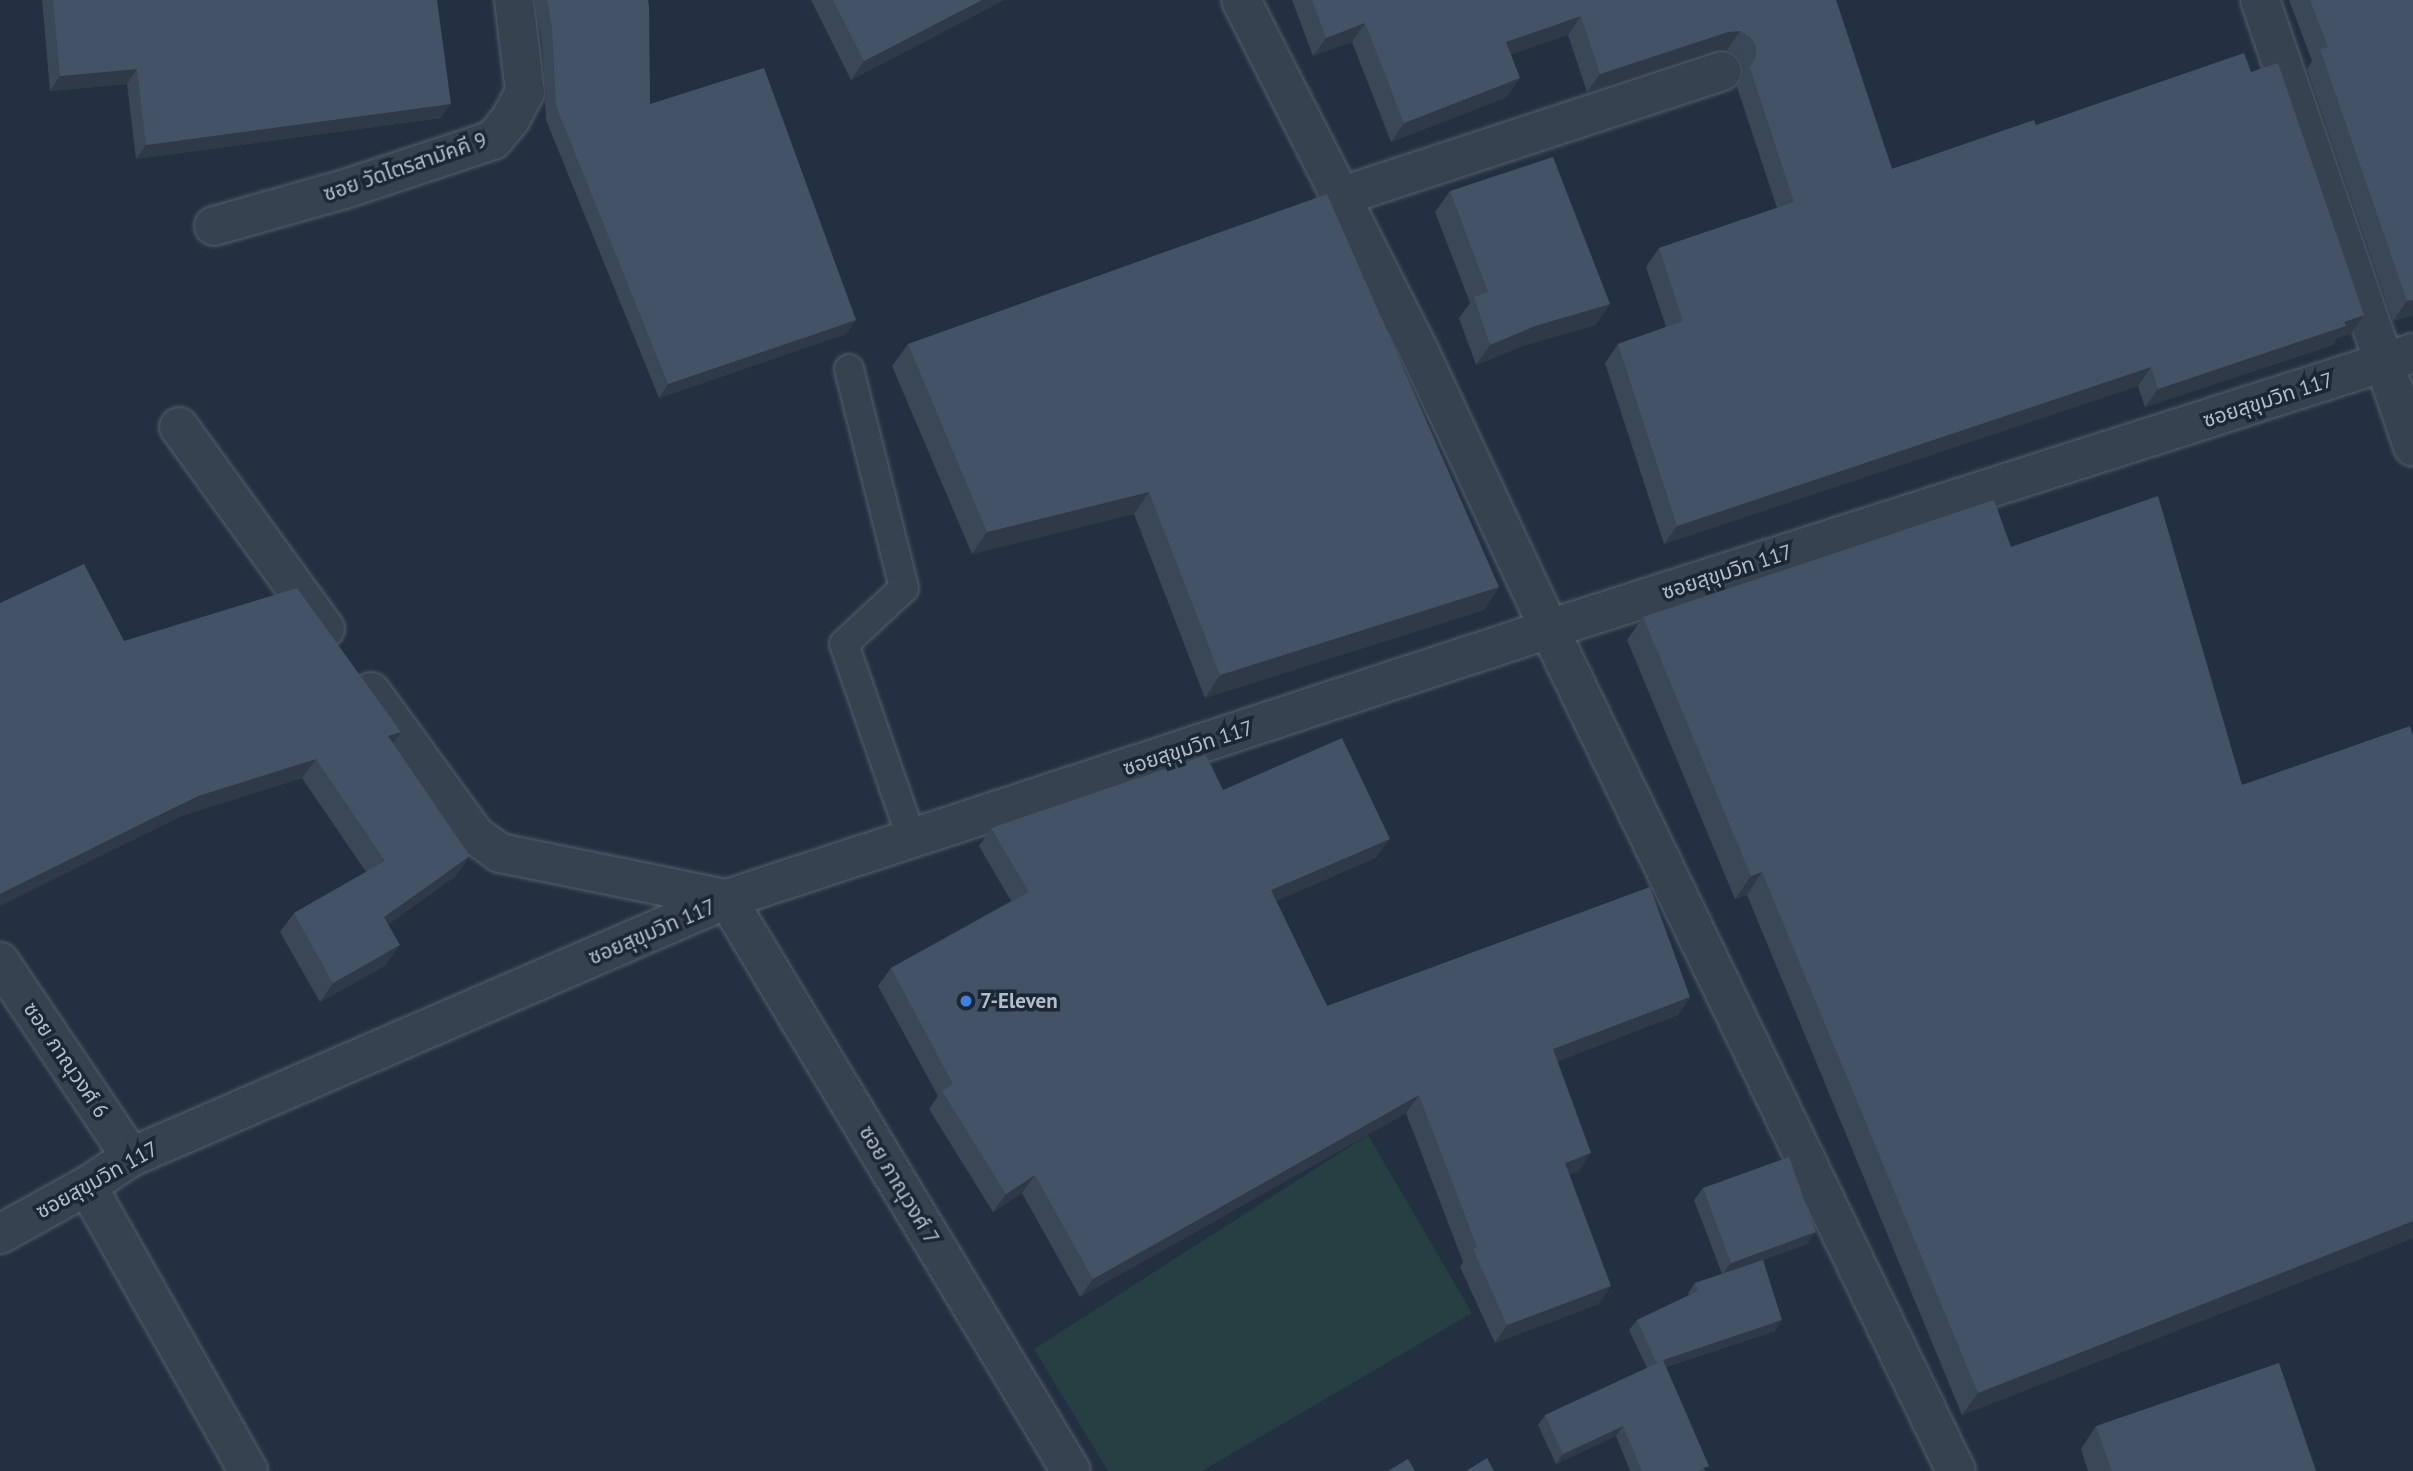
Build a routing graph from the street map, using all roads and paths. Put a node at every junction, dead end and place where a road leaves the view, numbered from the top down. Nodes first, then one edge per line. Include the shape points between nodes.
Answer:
1 (514, 0) edge
2 (1241, 0) edge
3 (2260, 0) edge
4 (1722, 71) edge
5 (1342, 196) junction
6 (214, 226) dead end
7 (2398, 358) edge
8 (849, 369) dead end
9 (178, 427) dead end
10 (2413, 446) edge
11 (1549, 629) junction
12 (912, 839) junction
13 (727, 900) junction
14 (0, 962) edge
15 (131, 1157) junction
16 (87, 1186) junction
17 (0, 1234) edge
18 (248, 1471) edge
19 (1071, 1471) edge
20 (1955, 1471) edge

1 - 6 street, ซอย วัดไตรสามัคคี 9 via 525,92 493,140
2 - 5 street
3 - 7 street
4 - 5 street
5 - 11 street
7 - 10 street
7 - 11 street, ซอยสุขุมวิท 117
8 - 12 lane via 904,588 844,644
9 - 13 street via 475,835 499,853
11 - 12 street, ซอยสุขุมวิท 117
11 - 20 street
12 - 13 street, ซอยสุขุมวิท 117
13 - 15 street, ซอยสุขุมวิท 117
13 - 19 street, ซอย ภาณุวงศ์ 7
14 - 15 street, ซอย ภาณุวงศ์ 6
15 - 16 street, ซอยสุขุมวิท 117
16 - 17 street, ซอยสุขุมวิท 117
16 - 18 street

